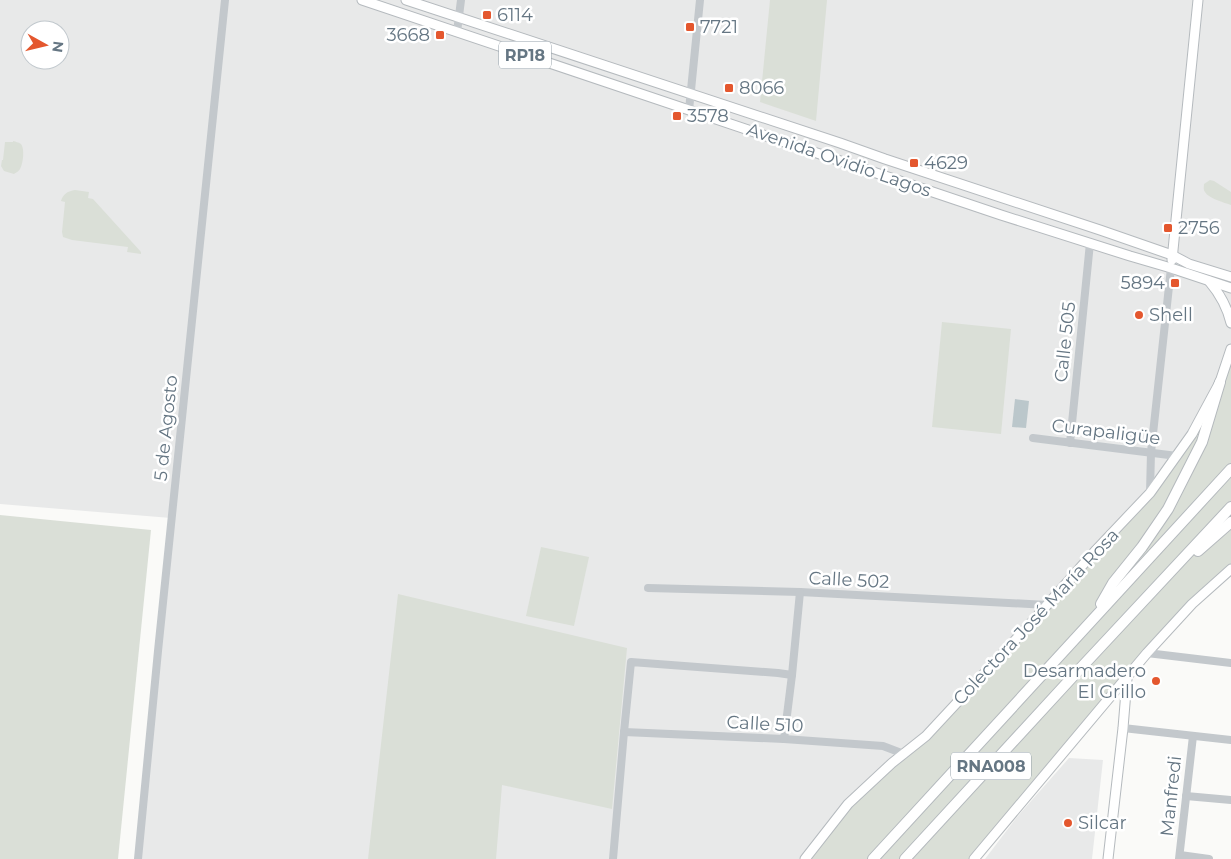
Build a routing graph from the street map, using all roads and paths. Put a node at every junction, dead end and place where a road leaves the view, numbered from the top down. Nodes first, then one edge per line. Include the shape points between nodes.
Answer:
1 (225, 0) edge
2 (362, 0) edge
3 (406, 0) edge
4 (461, 0) edge
5 (700, 0) edge
6 (1198, 0) edge
7 (459, 18) junction
8 (457, 32) junction
9 (690, 94) junction
10 (689, 110) junction
11 (1090, 243) junction
12 (1172, 255) junction
13 (1171, 268) junction
14 (1231, 277) edge
15 (1208, 280) junction
16 (1231, 288) edge
17 (1231, 323) edge
18 (1231, 349) edge
19 (1220, 382) junction
20 (1032, 438) dead end
21 (1070, 442) junction
22 (1151, 452) junction
23 (1177, 456) junction
24 (1231, 469) edge
25 (1150, 493) junction
26 (1231, 507) edge
27 (1231, 522) edge
28 (1231, 569) edge
29 (648, 588) dead end
30 (1152, 591) junction
31 (800, 592) junction
32 (1047, 604) junction
33 (1092, 619) junction
34 (1147, 653) junction
35 (1231, 663) edge
36 (792, 675) junction
37 (1126, 679) junction
38 (1123, 728) junction
39 (624, 732) junction
40 (1192, 736) junction
41 (784, 739) junction
42 (1231, 740) edge
43 (904, 754) junction
44 (1186, 796) junction
45 (1231, 800) edge
46 (1179, 857) edge
47 (138, 859) edge
48 (613, 859) edge
49 (805, 859) edge
50 (873, 859) edge
51 (906, 859) edge
52 (974, 859) edge
53 (1108, 859) edge
54 (1209, 859) edge

1 - 47 street, 5 de Agosto
2 - 8 main road, Avenida Ovidio Lagos / RP18
3 - 7 main road, Avenida Ovidio Lagos / RP18
4 - 7 street
5 - 9 street
6 - 12 main road
7 - 8 street
7 - 9 main road, Avenida Ovidio Lagos / RP18
8 - 10 main road, Avenida Ovidio Lagos / RP18
9 - 10 street
9 - 12 main road, Avenida Ovidio Lagos / RP18
10 - 11 main road, Avenida Ovidio Lagos / RP18
11 - 13 main road, Avenida Ovidio Lagos / RP18
11 - 21 street, Calle 505
12 - 13 main road
12 - 14 main road, Avenida Ovidio Lagos / RP18 via 1188,264
13 - 15 main road, Avenida Ovidio Lagos / RP18
13 - 22 street
15 - 16 main road, Avenida Ovidio Lagos / RP18
15 - 17 main road via 1221,296
18 - 19 main road, Colectora José María Rosa
19 - 23 main road, Colectora José María Rosa
19 - 33 highway via 1202,442 1168,509 1113,583
20 - 21 street, Curapaligüe
21 - 22 street, Curapaligüe
22 - 23 street, Curapaligüe
22 - 25 street
23 - 25 main road, Colectora José María Rosa
24 - 33 highway, RNA008
25 - 32 main road, Colectora José María Rosa
26 - 30 highway, RNA008
27 - 30 highway
28 - 34 main road via 1192,604
29 - 31 street, Calle 502
30 - 51 highway, RNA008
31 - 32 street, Calle 502
31 - 36 street
32 - 43 main road, Colectora José María Rosa via 926,736
33 - 50 highway, RNA008
34 - 35 street
34 - 37 main road
36 - 39 street via 631,662
36 - 41 street
37 - 38 main road
37 - 52 main road
38 - 40 street
38 - 53 main road
39 - 41 street, Calle 510
39 - 48 street
40 - 42 street
40 - 44 street, Manfredi
41 - 43 street, Calle 510 via 883,746
43 - 49 main road, Colectora José María Rosa via 848,804
44 - 45 street
44 - 46 street, Manfredi
46 - 54 street

